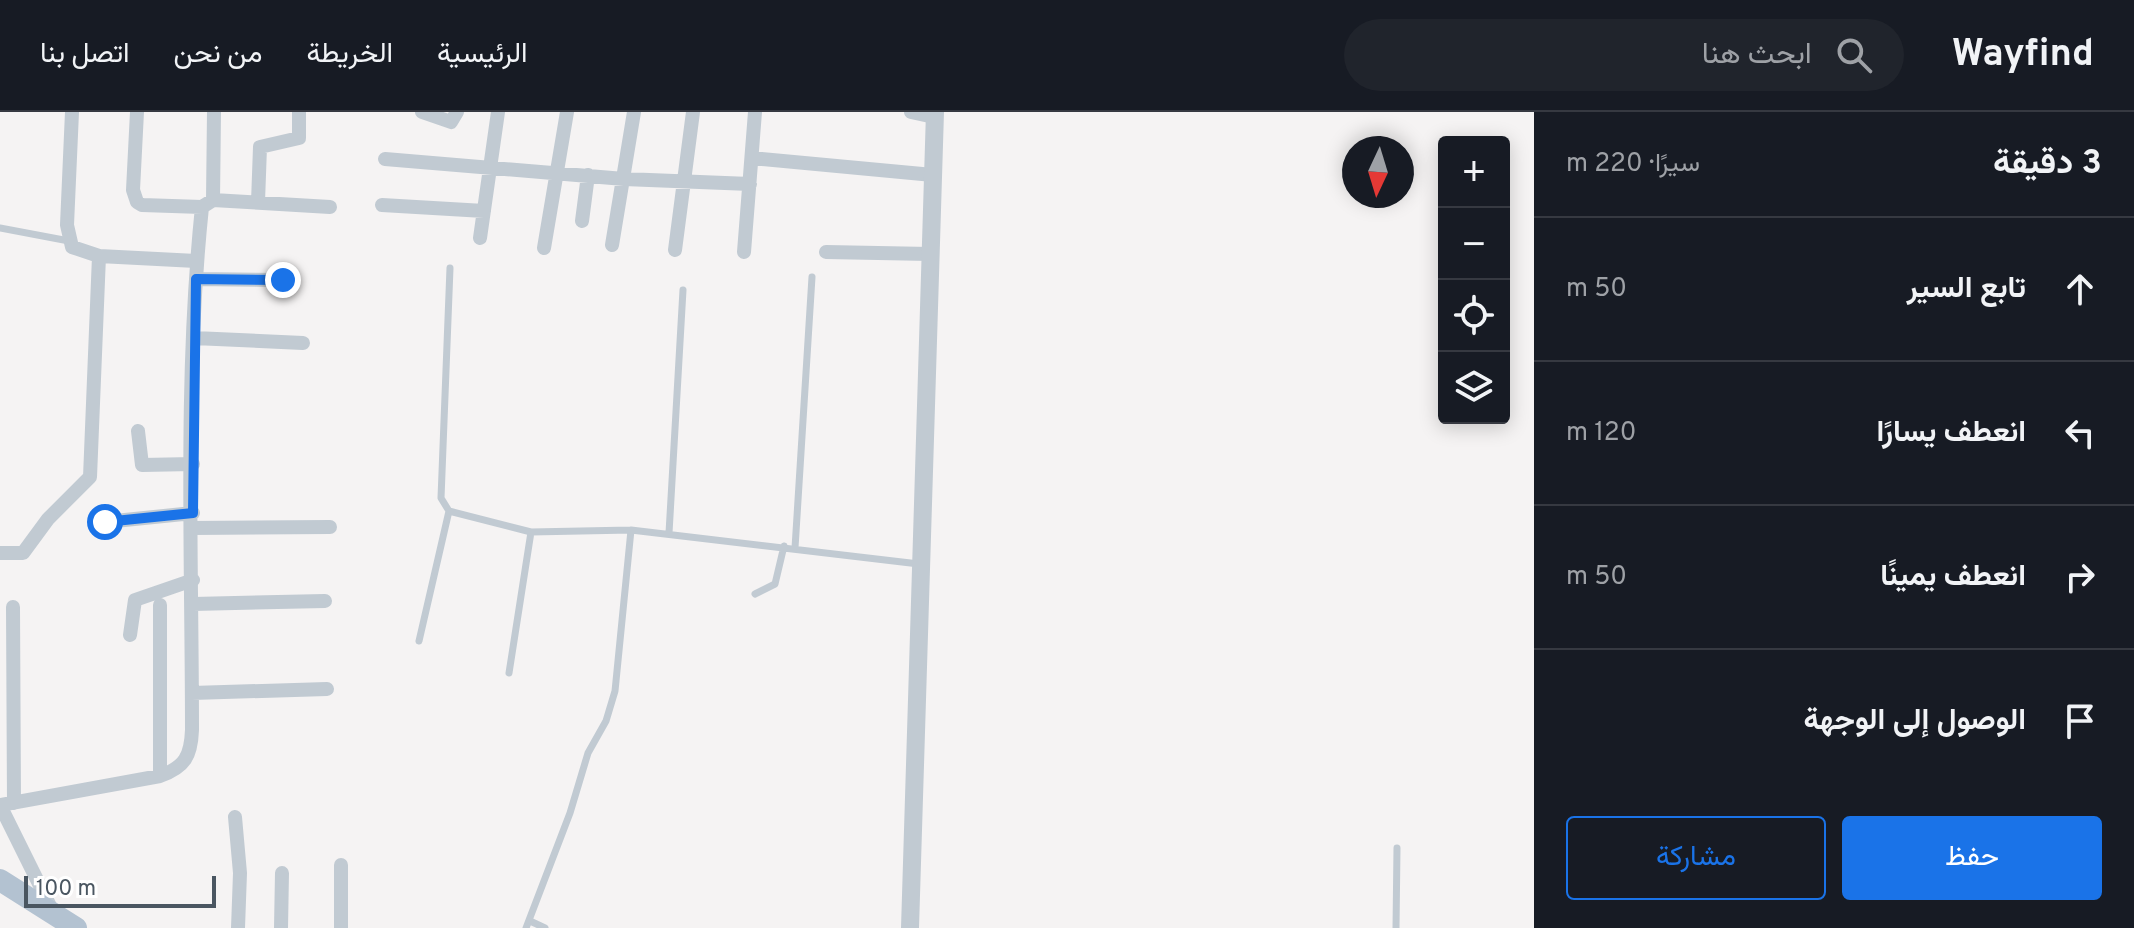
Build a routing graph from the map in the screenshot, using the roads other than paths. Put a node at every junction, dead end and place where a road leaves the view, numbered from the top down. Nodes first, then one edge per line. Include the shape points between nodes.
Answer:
1 (72, 112) edge
2 (137, 112) edge
3 (214, 112) edge
4 (299, 112) edge
5 (422, 112) edge
6 (457, 112) edge
7 (498, 112) edge
8 (567, 112) edge
9 (634, 112) edge
10 (693, 112) edge
11 (755, 112) edge
12 (911, 112) edge
13 (934, 115) edge
14 (752, 158) junction
15 (385, 159) dead end
16 (489, 165) junction
17 (557, 172) junction
18 (588, 175) junction
19 (933, 175) junction
20 (624, 179) junction
21 (682, 182) junction
22 (750, 184) junction
23 (258, 202) junction
24 (208, 204) junction
25 (382, 205) dead end
26 (330, 207) dead end
27 (484, 211) junction
28 (582, 221) dead end
29 (0, 228) edge
30 (480, 238) dead end
31 (69, 241) junction
32 (612, 245) dead end
33 (544, 248) dead end
34 (675, 250) dead end
35 (744, 252) dead end
36 (826, 252) dead end
37 (930, 254) junction
38 (99, 256) junction
39 (196, 261) junction
40 (450, 268) dead end
41 (812, 277) dead end
42 (196, 279) junction
43 (283, 280) dead end
44 (683, 290) dead end
45 (194, 338) junction
46 (303, 343) dead end
47 (138, 431) dead end
48 (193, 464) junction
49 (449, 511) junction
50 (193, 520) junction
51 (105, 522) dead end
52 (330, 527) dead end
53 (631, 530) junction
54 (531, 532) junction
55 (669, 533) junction
56 (784, 546) junction
57 (795, 548) junction
58 (0, 553) edge
59 (921, 565) junction
60 (193, 580) junction
61 (755, 594) dead end
62 (325, 601) dead end
63 (193, 604) junction
64 (160, 605) dead end
65 (13, 607) dead end
66 (130, 635) dead end
67 (419, 641) dead end
68 (509, 673) dead end
69 (327, 689) dead end
70 (192, 693) junction
71 (160, 776) junction
72 (5, 804) edge
73 (235, 817) dead end
74 (1397, 848) dead end
75 (341, 865) dead end
76 (282, 873) dead end
77 (0, 880) edge
78 (0, 897) edge
79 (55, 920) edge
80 (528, 924) edge
81 (76, 928) edge
82 (238, 928) edge
83 (281, 928) edge
84 (341, 928) edge
85 (545, 928) edge
86 (910, 928) edge
87 (1396, 928) edge

1 - 31 street
2 - 24 street via 137,202
3 - 24 street
4 - 23 street via 299,138 260,147
5 - 6 street via 451,122
7 - 16 street
8 - 17 street
9 - 20 street
10 - 21 street
11 - 14 street
12 - 13 street
13 - 19 street
14 - 19 street
14 - 22 street
15 - 16 street
16 - 17 street
16 - 27 street
17 - 18 street
17 - 33 street
18 - 20 street
18 - 28 street
19 - 37 street
20 - 21 street
20 - 32 street
21 - 22 street
21 - 34 street
22 - 35 street
23 - 24 street
23 - 26 street
24 - 39 street
25 - 27 street
27 - 30 street
29 - 31 lane
31 - 38 street via 77,251
36 - 37 street
37 - 59 street
38 - 39 street
38 - 58 street via 90,477 23,553
39 - 42 street
40 - 49 lane via 441,498
41 - 57 lane
42 - 43 street
42 - 45 street
44 - 55 lane
45 - 46 street
45 - 48 street
47 - 48 street via 142,465
48 - 50 street
49 - 54 lane
49 - 67 lane
50 - 51 street
50 - 52 street
50 - 60 street
53 - 54 lane
53 - 55 lane
53 - 80 lane via 615,691
54 - 68 lane
55 - 56 lane
56 - 57 lane
56 - 61 lane via 775,584
57 - 59 lane
59 - 86 street
60 - 63 street
60 - 66 street via 135,600
62 - 63 street
63 - 70 street
64 - 71 street
65 - 72 street
69 - 70 street
70 - 71 street via 187,761
71 - 72 street
72 - 79 street
73 - 82 street
74 - 87 lane
75 - 84 street
76 - 83 street
77 - 79 main road
78 - 79 main road
79 - 81 main road
80 - 85 lane

